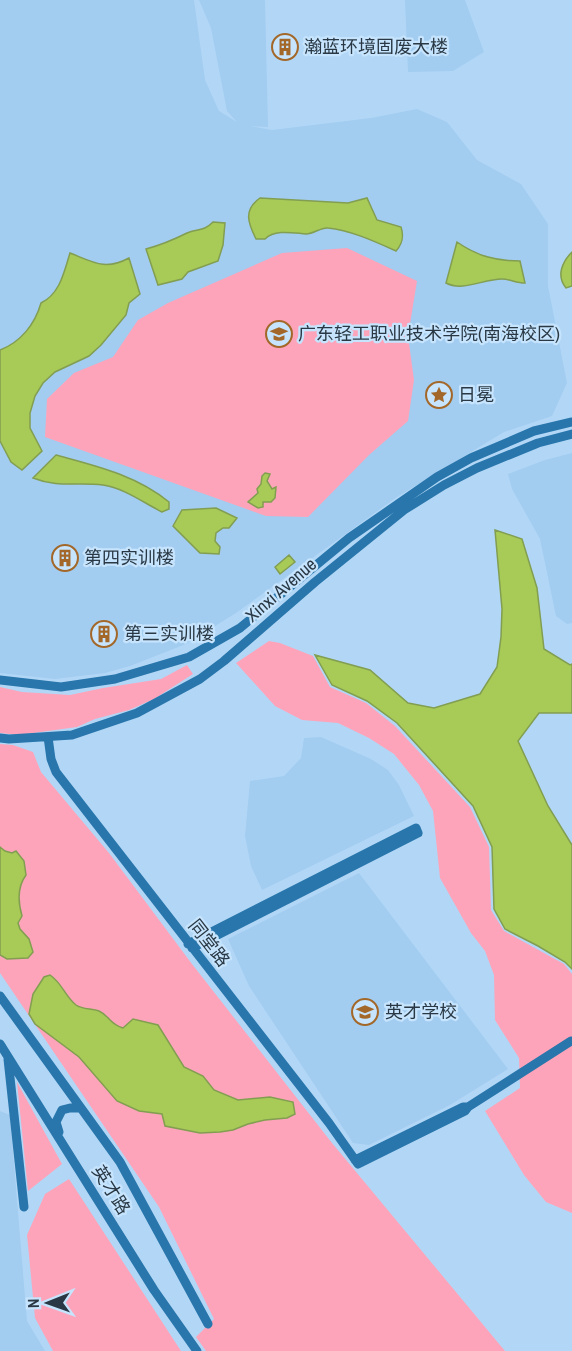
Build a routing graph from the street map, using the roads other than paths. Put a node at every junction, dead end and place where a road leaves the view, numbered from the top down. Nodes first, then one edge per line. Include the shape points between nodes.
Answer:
1 (572, 422) edge
2 (572, 434) edge
3 (0, 680) edge
4 (48, 736) junction
5 (0, 738) edge
6 (417, 830) dead end
7 (190, 946) junction
8 (0, 996) edge
9 (571, 1041) edge
10 (0, 1044) edge
11 (8, 1057) junction
12 (80, 1108) junction
13 (24, 1207) dead end
14 (208, 1324) dead end
15 (197, 1351) edge
16 (203, 1351) edge

1 - 3 main road, Xinxi Avenue via 534,431 437,477 349,538 240,628 189,657 115,680 61,687
2 - 4 main road, Xinxi Avenue via 477,468 404,510 200,679 137,713 72,735
4 - 5 main road, Xinxi Avenue
4 - 7 main road, 同堂路 via 56,772
6 - 7 main road
7 - 9 main road, 同堂路 via 356,1162 468,1107
8 - 12 main road
10 - 11 main road, 英才路
11 - 13 main road
11 - 15 main road, 英才路 via 154,1290
12 - 14 main road via 120,1162
12 - 16 main road, 英才路 via 62,1110 56,1122 58,1130 153,1283

